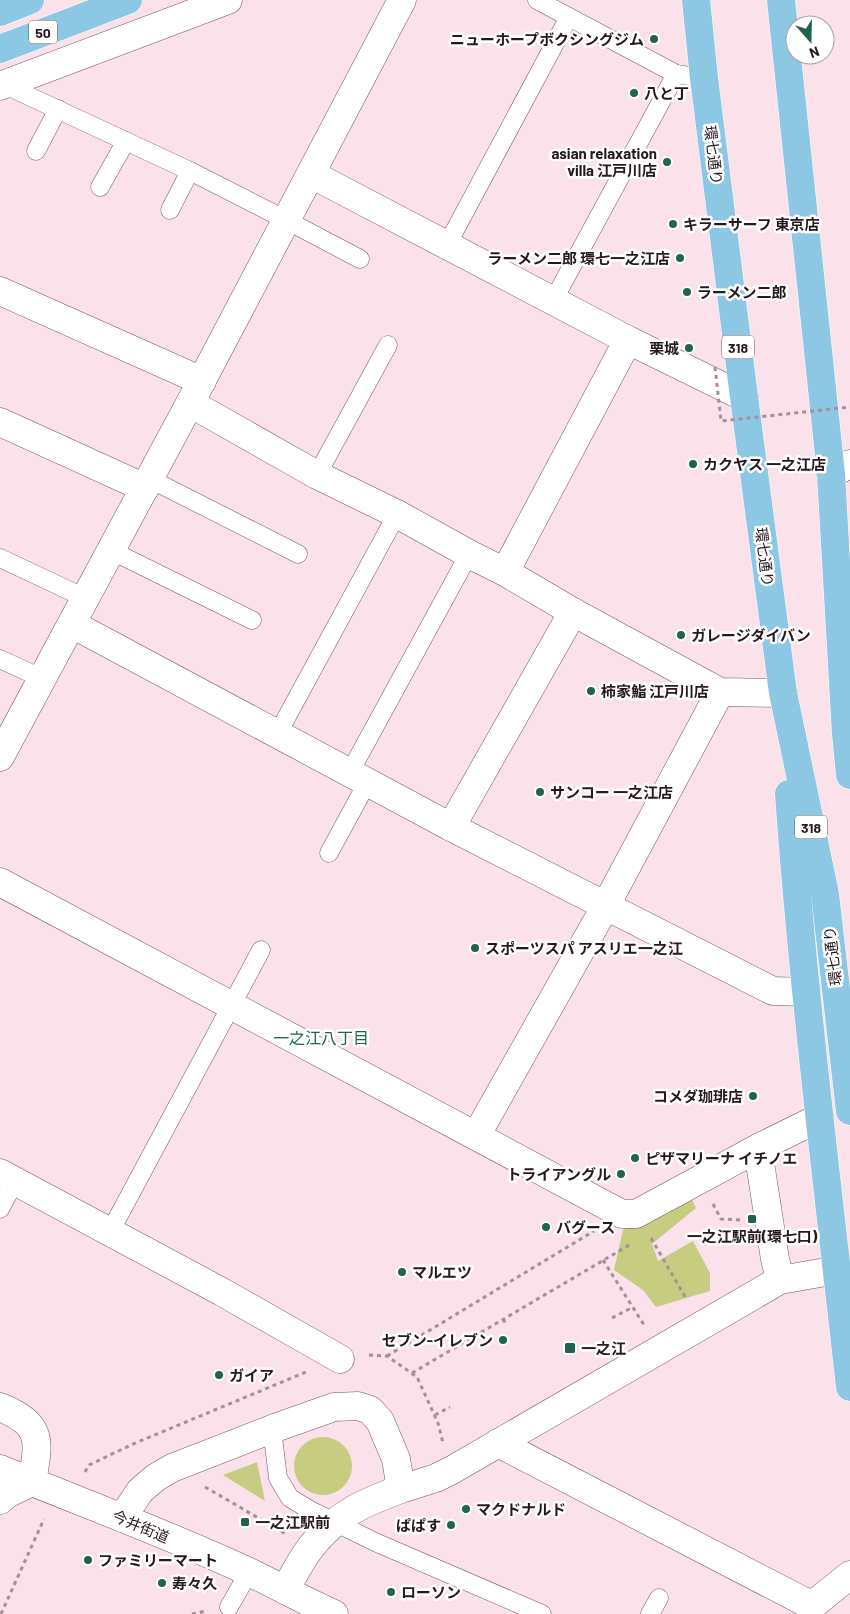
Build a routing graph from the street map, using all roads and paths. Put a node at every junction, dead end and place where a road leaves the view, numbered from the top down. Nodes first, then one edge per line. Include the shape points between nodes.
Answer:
1 (30, 0) edge
2 (128, 0) edge
3 (228, 0) edge
4 (402, 0) edge
5 (537, 0) edge
6 (696, 0) edge
7 (781, 0) edge
8 (0, 12) edge
9 (569, 17) junction
10 (0, 48) edge
11 (676, 74) junction
12 (704, 78) junction
13 (2, 85) edge
14 (58, 109) junction
15 (126, 141) junction
16 (36, 151) dead end
17 (190, 171) junction
18 (311, 174) junction
19 (100, 187) dead end
20 (170, 210) dead end
21 (286, 220) junction
22 (448, 245) junction
23 (360, 259) dead end
24 (0, 291) edge
25 (554, 301) junction
26 (628, 340) junction
27 (388, 346) dead end
28 (715, 367) dead end
29 (196, 392) junction
30 (744, 397) junction
31 (850, 407) edge
32 (0, 422) edge
33 (841, 469) edge
34 (317, 475) junction
35 (147, 483) junction
36 (397, 514) junction
37 (112, 550) junction
38 (298, 554) dead end
39 (469, 554) junction
40 (0, 558) edge
41 (505, 572) junction
42 (850, 584) edge
43 (85, 598) junction
44 (573, 612) junction
45 (252, 620) dead end
46 (72, 624) junction
47 (0, 659) edge
48 (43, 678) junction
49 (720, 692) junction
50 (783, 693) junction
51 (278, 733) junction
52 (0, 757) edge
53 (850, 775) edge
54 (359, 777) junction
55 (451, 828) junction
56 (328, 853) dead end
57 (0, 882) edge
58 (605, 906) junction
59 (261, 950) dead end
60 (806, 992) junction
61 (232, 1006) junction
62 (850, 1111) edge
63 (819, 1118) junction
64 (476, 1136) junction
65 (760, 1146) junction
66 (8, 1177) edge
67 (710, 1199) dead end
68 (0, 1209) edge
69 (743, 1220) dead end
70 (629, 1222) junction
71 (110, 1232) junction
72 (603, 1260) junction
73 (837, 1270) junction
74 (780, 1280) junction
75 (632, 1306) junction
76 (612, 1318) dead end
77 (503, 1319) junction
78 (508, 1326) dead end
79 (702, 1326) junction
80 (645, 1327) dead end
81 (387, 1356) dead end
82 (340, 1359) dead end
83 (412, 1373) dead end
84 (850, 1387) edge
85 (450, 1406) dead end
86 (0, 1407) edge
87 (434, 1415) dead end
88 (272, 1429) junction
89 (498, 1443) junction
90 (0, 1469) edge
91 (32, 1482) junction
92 (200, 1484) dead end
93 (401, 1489) junction
94 (0, 1500) edge
95 (45, 1516) dead end
96 (122, 1518) junction
97 (334, 1522) junction
98 (287, 1535) dead end
99 (249, 1572) junction
100 (850, 1575) edge
101 (285, 1590) junction
102 (658, 1598) dead end
103 (229, 1607) dead end
104 (815, 1609) edge
105 (1, 1614) edge
106 (334, 1614) edge
107 (542, 1614) edge
108 (650, 1614) edge

1 - 8 main road, 50
2 - 10 main road, 50
3 - 13 street
4 - 18 street
5 - 9 lane
6 - 12 main road, 環七通り / 318
7 - 33 main road
9 - 11 lane
9 - 22 lane
11 - 12 lane
11 - 25 lane
12 - 30 main road, 環七通り / 318
13 - 14 lane
14 - 15 lane
14 - 16 lane
15 - 17 lane
15 - 19 lane
17 - 20 lane
17 - 21 lane
18 - 21 street
18 - 22 street
21 - 23 lane
21 - 29 street
22 - 25 street
24 - 29 street
25 - 26 street
26 - 30 street
26 - 41 street
27 - 34 lane
28 - 31 path, bridge via 721,421
29 - 34 street
29 - 35 street
30 - 50 main road, 環七通り / 318
32 - 35 street
33 - 42 main road
33 - 53 main road via 846,734
34 - 36 street
35 - 37 street
35 - 38 lane
36 - 39 street
36 - 51 lane
37 - 43 street
37 - 45 lane
39 - 41 street
39 - 54 lane
40 - 43 lane
41 - 44 street
43 - 46 street
44 - 49 street
44 - 55 street
46 - 48 street
46 - 51 street
47 - 48 lane
48 - 52 street
49 - 50 street
49 - 58 street
50 - 60 main road
50 - 62 main road, 環七通り / 318 via 825,894
51 - 54 street
54 - 55 street
54 - 56 lane
55 - 58 street
57 - 61 street
58 - 60 street via 773,991
58 - 64 street
59 - 61 lane
60 - 63 main road
61 - 64 street
61 - 71 lane
63 - 65 street
63 - 73 main road
64 - 70 street
65 - 70 street
65 - 74 street via 774,1259
66 - 68 lane
66 - 71 street
67 - 69 path via 721,1219
70 - 72 path via 635,1241
70 - 79 path
70 - 81 path
71 - 82 street
72 - 75 path
72 - 77 path
73 - 74 street
73 - 84 main road
74 - 79 street
75 - 76 path
75 - 80 path
77 - 78 path
77 - 83 path
79 - 89 street
85 - 87 path
86 - 91 street via 28,1422 37,1438
88 - 93 street via 334,1406 358,1406 370,1410 388,1438 396,1459
88 - 96 street via 172,1468 155,1478 140,1492
88 - 97 lane via 278,1478 290,1498
89 - 93 street via 436,1478
89 - 104 street
90 - 91 street, 今井街道
91 - 94 street
91 - 96 street, 今井街道
92 - 98 path
93 - 97 street via 371,1500
95 - 105 path
96 - 99 street, 今井街道
97 - 101 street via 311,1548
97 - 107 lane
99 - 101 street, 今井街道
99 - 103 lane
100 - 104 street
101 - 106 street, 今井街道
102 - 108 lane

